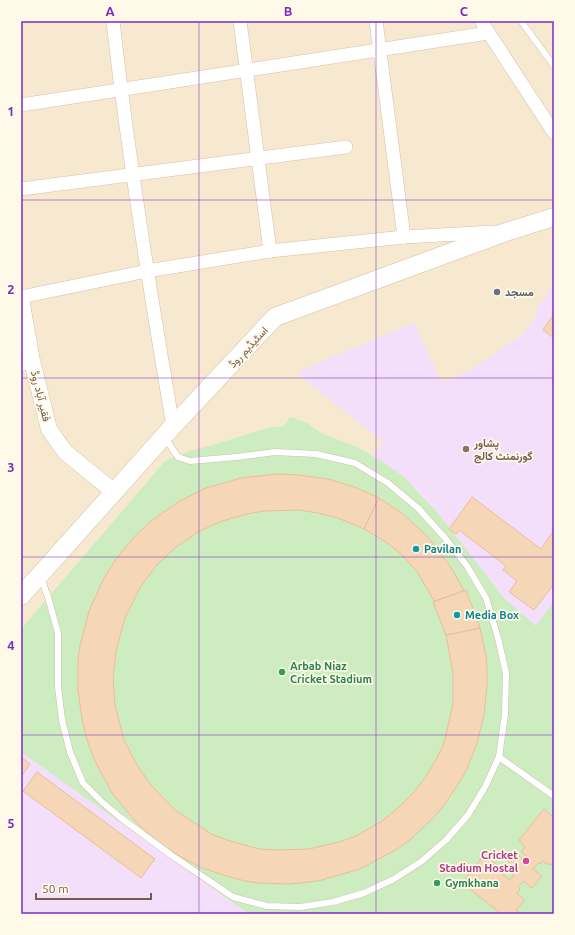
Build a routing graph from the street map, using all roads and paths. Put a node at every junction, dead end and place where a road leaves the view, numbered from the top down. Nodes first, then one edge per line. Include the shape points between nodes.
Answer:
1 (113, 21) edge
2 (240, 21) edge
3 (376, 21) edge
4 (522, 21) edge
5 (486, 25) edge
6 (379, 50) junction
7 (554, 66) edge
8 (247, 70) junction
9 (121, 89) junction
10 (21, 105) edge
11 (554, 133) edge
12 (346, 147) dead end
13 (259, 158) junction
14 (133, 174) junction
15 (21, 189) edge
16 (554, 217) edge
17 (506, 232) junction
18 (404, 237) junction
19 (270, 252) junction
20 (147, 271) junction
21 (21, 298) edge
22 (26, 363) edge
23 (168, 431) junction
24 (113, 491) junction
25 (39, 575) junction
26 (21, 596) edge
27 (498, 756) junction
28 (554, 796) edge

1 - 9 street
2 - 8 street
3 - 6 street
4 - 7 lane
5 - 6 street
5 - 11 street
6 - 8 street
6 - 18 street
8 - 9 street
8 - 13 street
9 - 10 street
9 - 14 street
12 - 13 street
13 - 14 street
13 - 19 street
14 - 15 street
14 - 20 street
16 - 17 main road, اسٹیڈیم روڈ
17 - 18 street
17 - 23 main road, اسٹیڈیم روڈ via 275,318
18 - 19 street
19 - 20 street
20 - 21 street
20 - 23 street
21 - 22 street, فقیر آباد روڈ
22 - 24 street, فقیر آباد روڈ via 49,429 65,452
23 - 24 main road, اسٹیڈیم روڈ
23 - 27 lane via 178,456 190,461 275,452 316,454 355,463 388,483 418,508 468,566 486,598 506,673 505,714
24 - 25 main road, اسٹیڈیم روڈ
25 - 26 main road, اسٹیڈیم روڈ
25 - 27 lane via 58,633 58,687 62,720 70,752 83,783 121,818 232,897 267,906 300,907 333,902 364,893 394,879 442,844 468,815 485,787
27 - 28 lane

